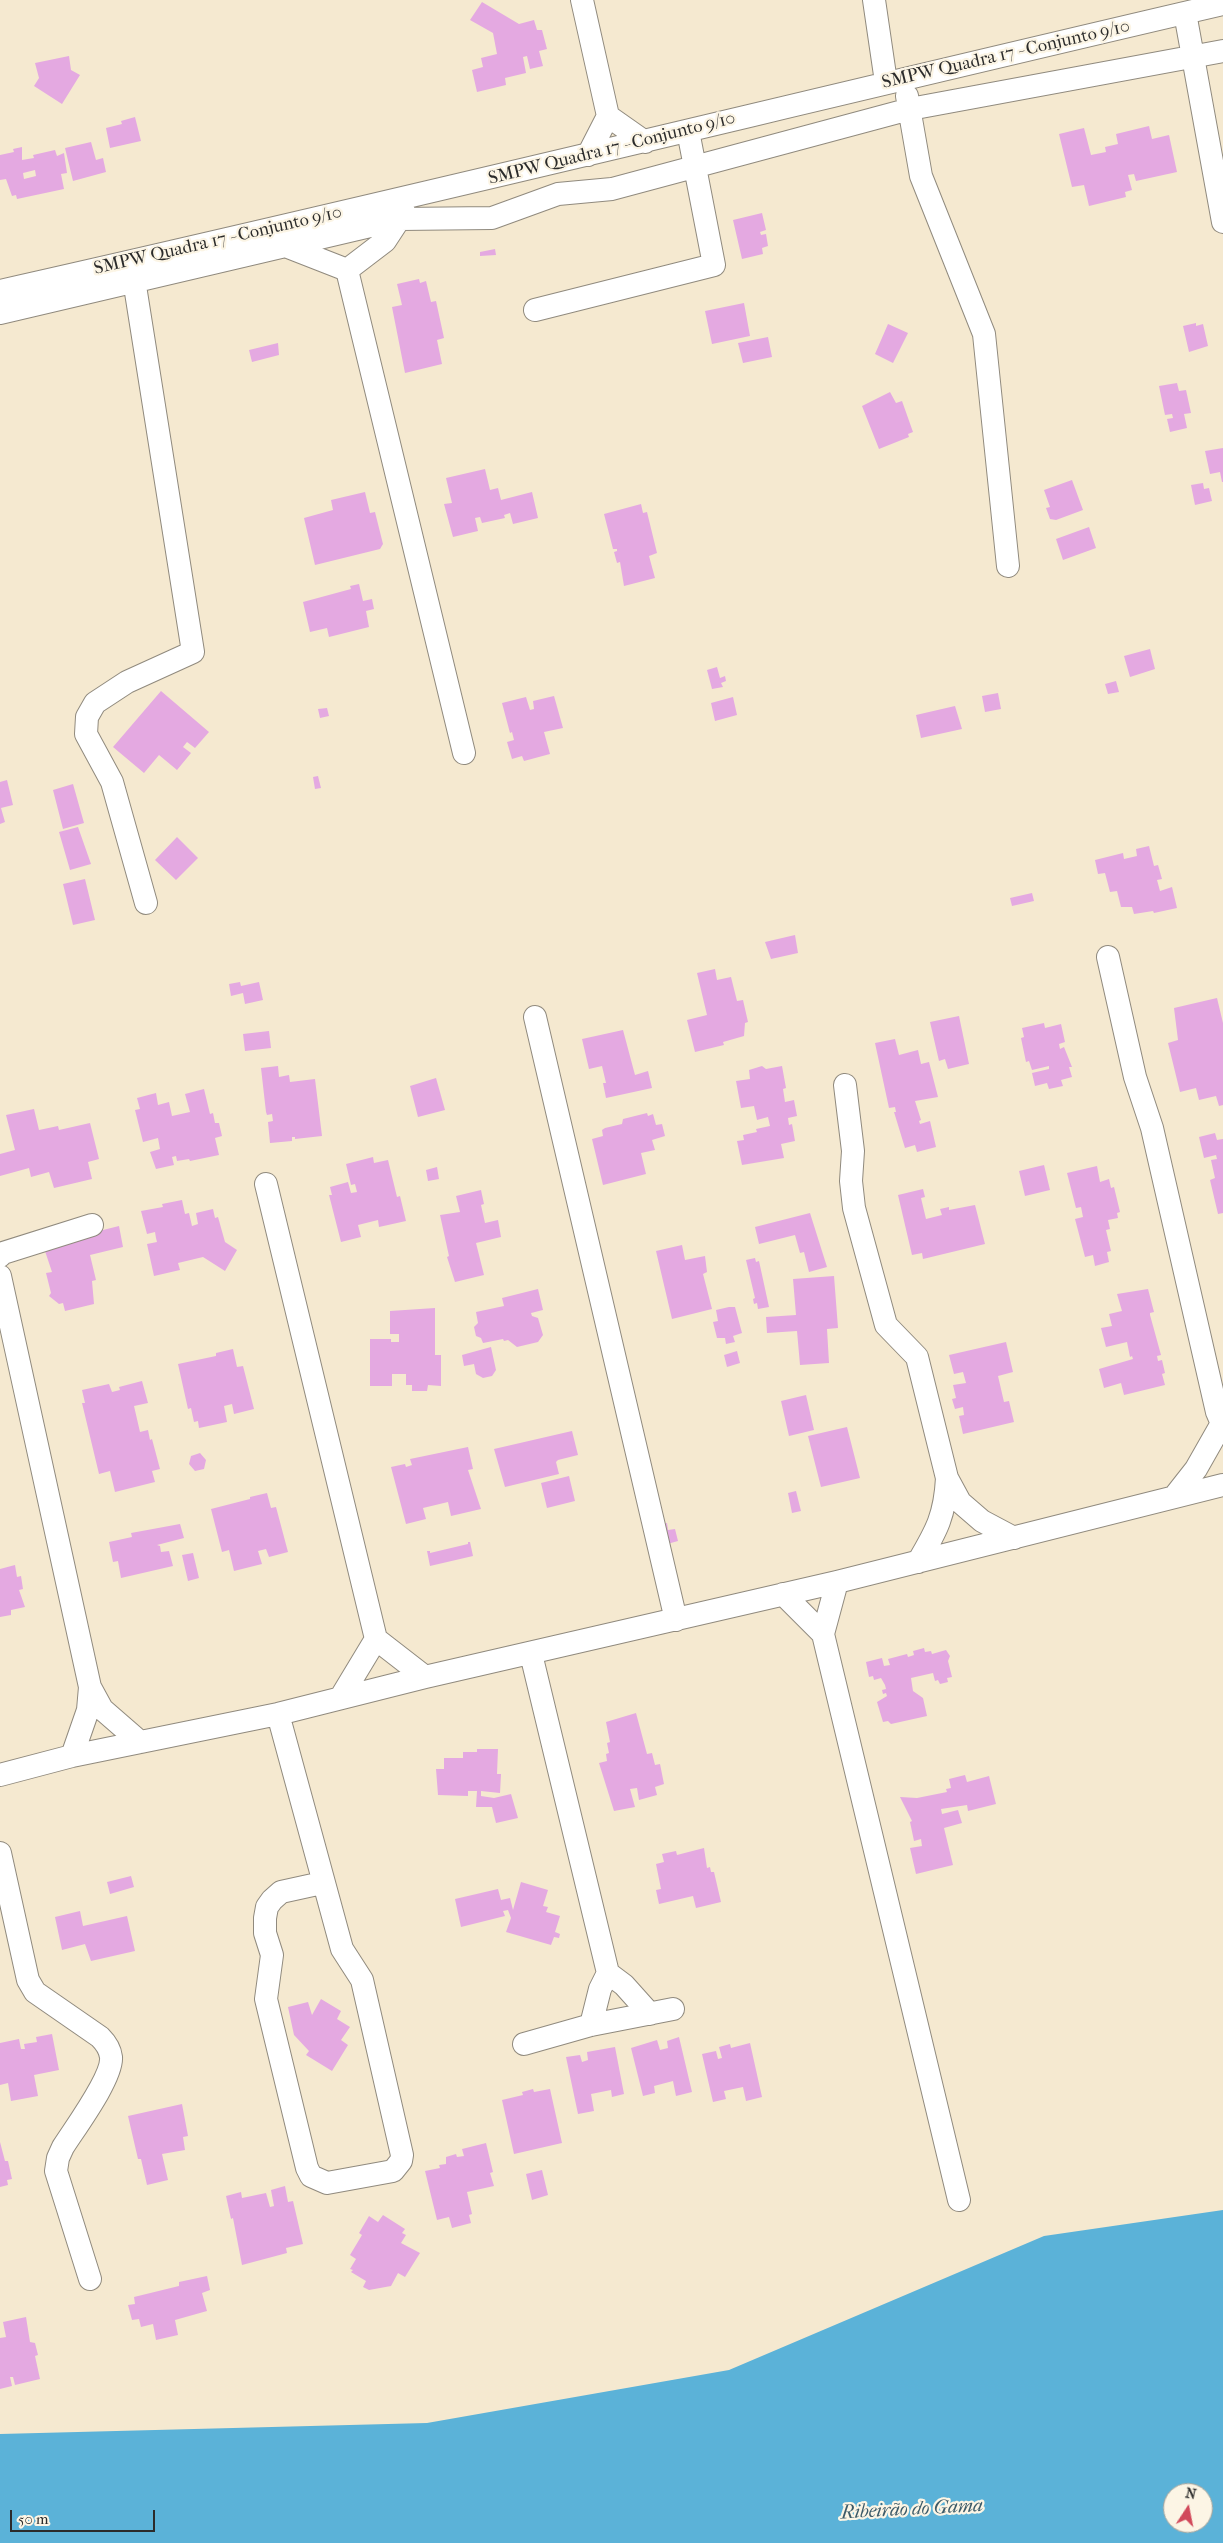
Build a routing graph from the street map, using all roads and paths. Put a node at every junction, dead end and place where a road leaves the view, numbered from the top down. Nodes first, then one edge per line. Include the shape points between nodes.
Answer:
1 (582, 0) edge
2 (874, 0) edge
3 (1223, 4) edge
4 (1185, 13) junction
5 (1223, 51) edge
6 (1193, 56) junction
7 (895, 80) junction
8 (910, 109) junction
9 (608, 116) junction
10 (688, 131) junction
11 (645, 142) junction
12 (588, 155) junction
13 (695, 166) junction
14 (415, 196) junction
15 (400, 218) junction
16 (1223, 222) edge
17 (249, 233) junction
18 (286, 246) junction
19 (347, 270) junction
20 (133, 272) junction
21 (0, 291) edge
22 (535, 310) dead end
23 (0, 312) edge
24 (1008, 566) dead end
25 (464, 753) dead end
26 (146, 903) dead end
27 (1108, 957) dead end
28 (535, 1016) dead end
29 (845, 1085) dead end
30 (266, 1184) dead end
31 (92, 1225) dead end
32 (0, 1256) edge
33 (0, 1276) edge
34 (1222, 1426) edge
35 (948, 1478) junction
36 (1223, 1485) edge
37 (1174, 1497) junction
38 (1014, 1538) junction
39 (918, 1562) junction
40 (837, 1582) junction
41 (783, 1594) junction
42 (676, 1620) junction
43 (823, 1634) junction
44 (376, 1640) junction
45 (531, 1654) junction
46 (426, 1677) junction
47 (90, 1688) junction
48 (341, 1697) junction
49 (278, 1714) junction
50 (140, 1742) junction
51 (72, 1756) junction
52 (0, 1775) edge
53 (0, 1853) edge
54 (322, 1883) junction
55 (608, 1973) junction
56 (673, 2009) dead end
57 (650, 2014) junction
58 (591, 2025) junction
59 (524, 2044) dead end
60 (959, 2200) dead end
61 (90, 2279) dead end

1 - 9 street
2 - 7 street
3 - 4 street, SMPW Quadra 17 - Conjunto 9/10
4 - 6 street
4 - 7 street, SMPW Quadra 17 - Conjunto 9/10
5 - 6 street
6 - 8 street
6 - 16 street
7 - 8 street
7 - 10 street, SMPW Quadra 17 - Conjunto 9/10
8 - 13 street
8 - 24 street via 921,176 984,334
9 - 11 street
9 - 12 street
10 - 11 street, SMPW Quadra 17 - Conjunto 9/10
10 - 13 street
11 - 12 street, SMPW Quadra 17 - Conjunto 9/10
12 - 14 street, SMPW Quadra 17 - Conjunto 9/10
13 - 15 street via 612,188 558,194 492,218
13 - 22 street via 714,265
14 - 15 street
14 - 17 street, SMPW Quadra 17 - Conjunto 9/10
15 - 18 street
15 - 19 street via 385,241
17 - 18 street
17 - 20 street, SMPW Quadra 17 - Conjunto 9/10
18 - 19 street
18 - 20 street
19 - 25 street
20 - 21 street, SMPW Quadra 17 - Conjunto 9/10
20 - 23 street
20 - 26 street via 193,652 127,682 94,703 87,717 86,734 112,782
27 - 34 street
28 - 42 street
29 - 35 street via 852,1151 851,1181 857,1217 886,1326 917,1357
30 - 44 street
31 - 32 street
33 - 47 street
34 - 37 street via 1196,1469
35 - 38 street via 960,1502 982,1521
35 - 39 street via 945,1507 937,1531
36 - 37 street
37 - 38 street
38 - 39 street
39 - 40 street
40 - 41 street
40 - 43 street
41 - 42 street
41 - 43 street
42 - 45 street
43 - 60 street
44 - 46 street
44 - 48 street
45 - 46 street
45 - 55 street
46 - 48 street
47 - 50 street via 102,1709
47 - 51 street via 88,1710
48 - 49 street
49 - 50 street
49 - 54 street
50 - 51 street
51 - 52 street
53 - 61 street via 28,1980 35,1992 100,2037 108,2046 111,2058 110,2073 64,2147 56,2171
54 - 54 street via 342,1949 362,1980 402,2155 393,2171 327,2183 311,2176 307,2168 266,2000 272,1955 266,1933 267,1907 281,1892
55 - 57 street via 624,1985
55 - 58 street
56 - 57 street
57 - 58 street
58 - 59 street

